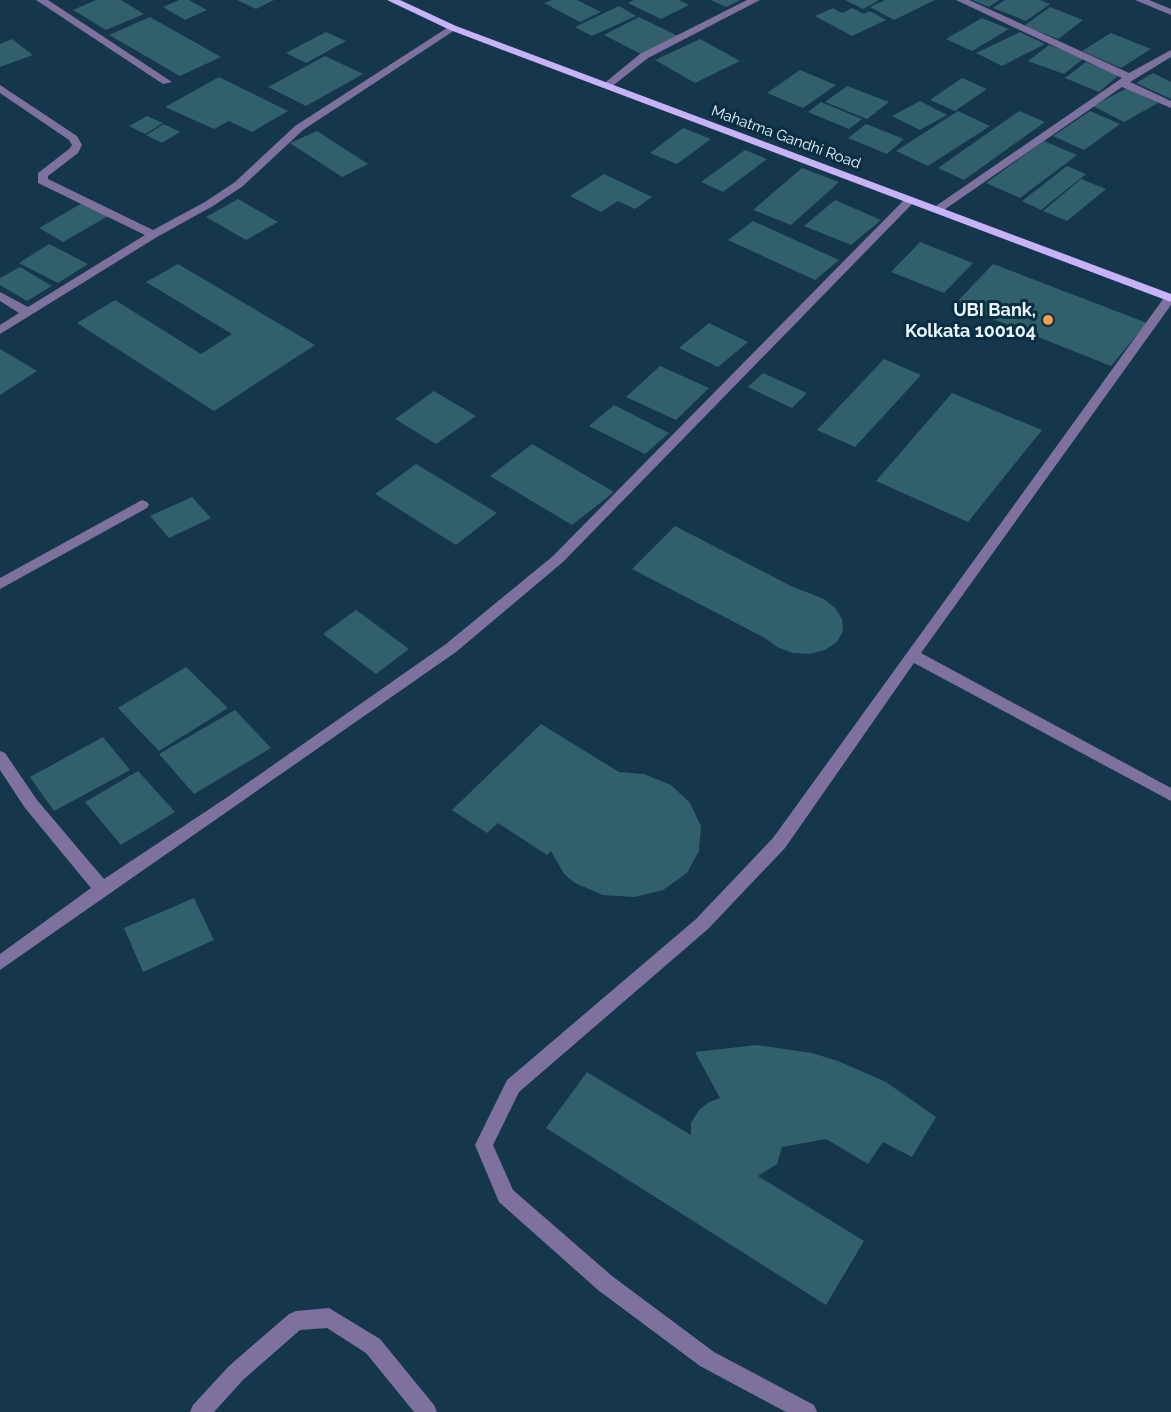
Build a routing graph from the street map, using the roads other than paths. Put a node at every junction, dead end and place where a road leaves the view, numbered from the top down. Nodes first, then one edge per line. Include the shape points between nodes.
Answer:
1 (41, 0) edge
2 (392, 0) edge
3 (755, 0) edge
4 (961, 0) edge
5 (1140, 0) edge
6 (1171, 12) edge
7 (453, 28) junction
8 (1171, 53) edge
9 (1125, 79) junction
10 (167, 82) dead end
11 (606, 86) junction
12 (0, 88) edge
13 (1171, 105) edge
14 (910, 200) junction
15 (937, 210) junction
16 (153, 235) junction
17 (0, 296) edge
18 (1171, 298) edge
19 (27, 312) junction
20 (0, 330) edge
21 (142, 505) dead end
22 (0, 584) edge
23 (912, 655) junction
24 (0, 757) edge
25 (1171, 795) edge
26 (102, 889) junction
27 (0, 963) edge
28 (200, 1412) edge
29 (428, 1412) edge
30 (807, 1412) edge

1 - 10 street
2 - 7 main road, Mahatma Gandhi Road
3 - 11 street via 644,56
4 - 9 street
5 - 6 street
7 - 11 main road, Mahatma Gandhi Road
7 - 16 street via 299,128 238,184
8 - 9 street
9 - 13 street
9 - 15 street
11 - 14 main road, Mahatma Gandhi Road
12 - 16 street via 78,145 42,175 42,181
14 - 15 main road, Mahatma Gandhi Road
14 - 26 street via 558,559 451,648
15 - 18 main road, Mahatma Gandhi Road
16 - 19 street
17 - 19 street
18 - 23 street
19 - 20 street
21 - 22 street
23 - 25 street
23 - 30 street via 779,843 702,924 513,1086 484,1145 506,1196 605,1283 708,1359
24 - 26 street via 31,804
26 - 27 street
28 - 29 street via 236,1373 296,1321 329,1318 373,1346

